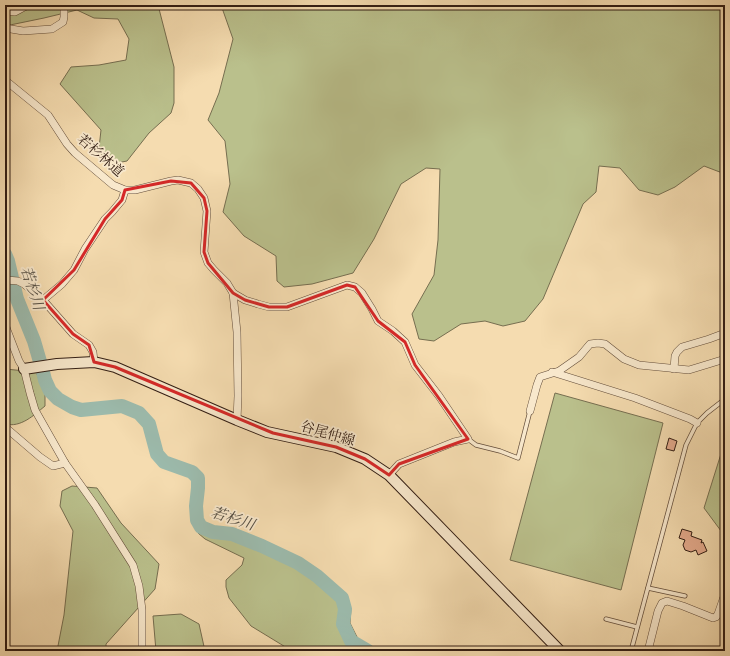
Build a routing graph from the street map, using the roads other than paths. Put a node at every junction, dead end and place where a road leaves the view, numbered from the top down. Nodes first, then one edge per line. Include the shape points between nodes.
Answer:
1 (28, 5) edge
2 (64, 5) edge
3 (5, 11) edge
4 (5, 28) edge
5 (5, 81) edge
6 (125, 190) junction
7 (6, 278) edge
8 (233, 293) junction
9 (43, 300) junction
10 (725, 333) edge
11 (725, 359) edge
12 (94, 362) junction
13 (28, 368) junction
14 (674, 369) junction
15 (552, 372) junction
16 (725, 399) edge
17 (530, 411) joint
18 (237, 420) junction
19 (697, 423) junction
20 (5, 427) edge
21 (468, 440) junction
22 (65, 463) junction
23 (389, 475) junction
24 (648, 588) junction
25 (725, 594) edge
26 (685, 596) dead end
27 (606, 618) dead end
28 (637, 627) junction
29 (142, 651) edge
30 (560, 651) edge
31 (631, 651) edge
32 (648, 651) edge

1 - 3 street via 14,12
2 - 4 street via 63,22 52,29 23,31
5 - 6 street, 若杉林道 via 48,115 75,153 113,185
6 - 8 street, 若杉林道 via 178,180 191,183 198,189 204,198 207,211 204,252 208,263
6 - 9 street via 122,200 105,219 74,270
7 - 9 street via 24,284
7 - 13 street via 5,323 19,361
8 - 18 street via 237,332
8 - 21 street via 245,300 269,307 287,307 347,286 355,287 362,293 378,321 405,342 415,365
9 - 12 street via 73,334 89,345
10 - 14 street via 682,347 675,356
11 - 14 street via 689,370
12 - 13 main road, 谷尾仲線
12 - 18 main road, 谷尾仲線 via 115,367
13 - 22 street via 35,410
14 - 15 street via 640,365 624,359 605,344 598,343 590,344 579,357 558,371
15 - 17 street via 540,377
15 - 19 street via 635,398
16 - 19 lane
17 - 21 lane via 518,458
18 - 23 main road, 谷尾仲線 via 267,432 336,447 365,460
19 - 24 lane via 686,445
20 - 22 street via 53,466
21 - 23 street via 454,442 399,464
22 - 29 street via 133,565 142,610
23 - 30 main road, 谷尾仲線
24 - 26 lane
24 - 28 lane
25 - 32 street via 718,614 713,618 667,601 662,603
27 - 28 lane
28 - 31 lane

